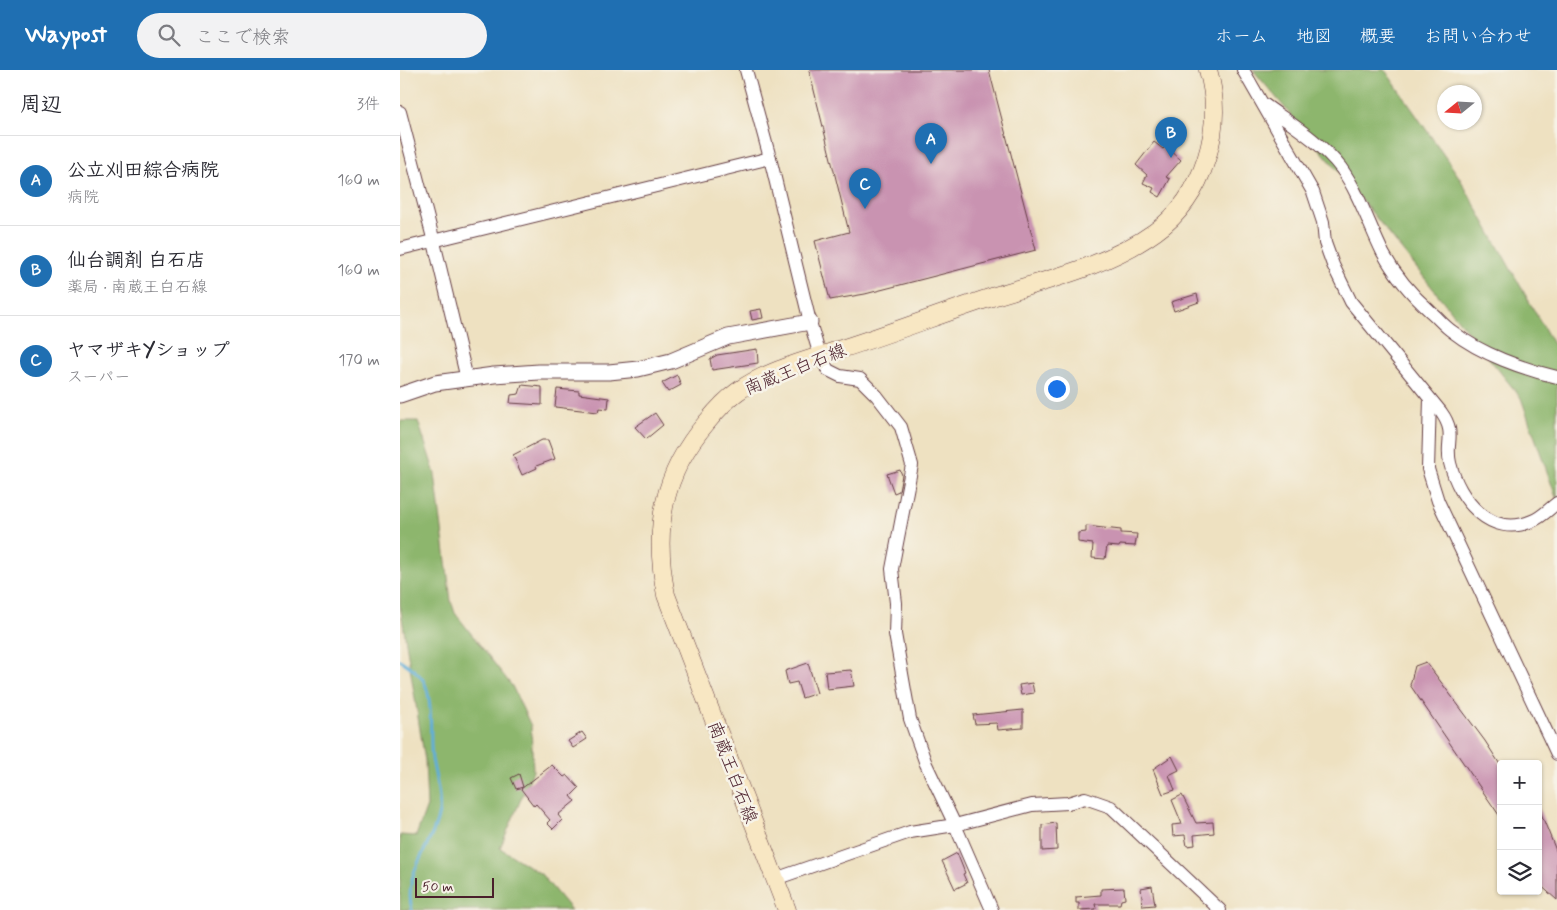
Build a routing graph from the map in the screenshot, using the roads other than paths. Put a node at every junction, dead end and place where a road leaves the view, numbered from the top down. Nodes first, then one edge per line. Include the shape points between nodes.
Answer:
1 (746, 70) edge
2 (1208, 70) edge
3 (1243, 70) edge
4 (1263, 103) junction
5 (400, 112) edge
6 (770, 158) junction
7 (434, 242) junction
8 (400, 249) edge
9 (810, 322) junction
10 (820, 356) junction
11 (1557, 377) edge
12 (467, 379) junction
13 (400, 395) edge
14 (1430, 399) junction
15 (1557, 503) edge
16 (1557, 754) edge
17 (955, 825) junction
18 (775, 878) junction
19 (787, 910) edge
20 (992, 910) edge
21 (1220, 910) edge

1 - 6 street
2 - 10 main road, 南蔵王白石線 via 1214,106 1206,161 1190,195 1157,231 1123,251 1078,269
3 - 4 street
4 - 11 street via 1320,145 1336,162 1400,282 1444,325 1484,351
4 - 14 street via 1313,192 1323,222 1325,243 1345,291
5 - 7 street
6 - 7 street
6 - 9 street
7 - 8 street
7 - 12 street
9 - 10 street
9 - 12 street via 728,337 671,361 638,369 516,373
10 - 17 street via 828,370 840,376 860,379 877,396 901,427 912,465 892,568 895,634 910,719 926,764
10 - 18 main road, 南蔵王白石線 via 759,379 720,406 680,461 667,493 661,520 660,557 666,595
12 - 13 street via 435,383
14 - 15 street via 1446,418 1451,431 1449,452 1454,476 1468,500 1484,517 1498,525 1520,525 1536,520
14 - 16 street via 1430,480
17 - 18 street via 910,832
17 - 20 street
17 - 21 street via 1032,805 1068,803 1085,798 1111,807
18 - 19 main road, 南蔵王白石線

